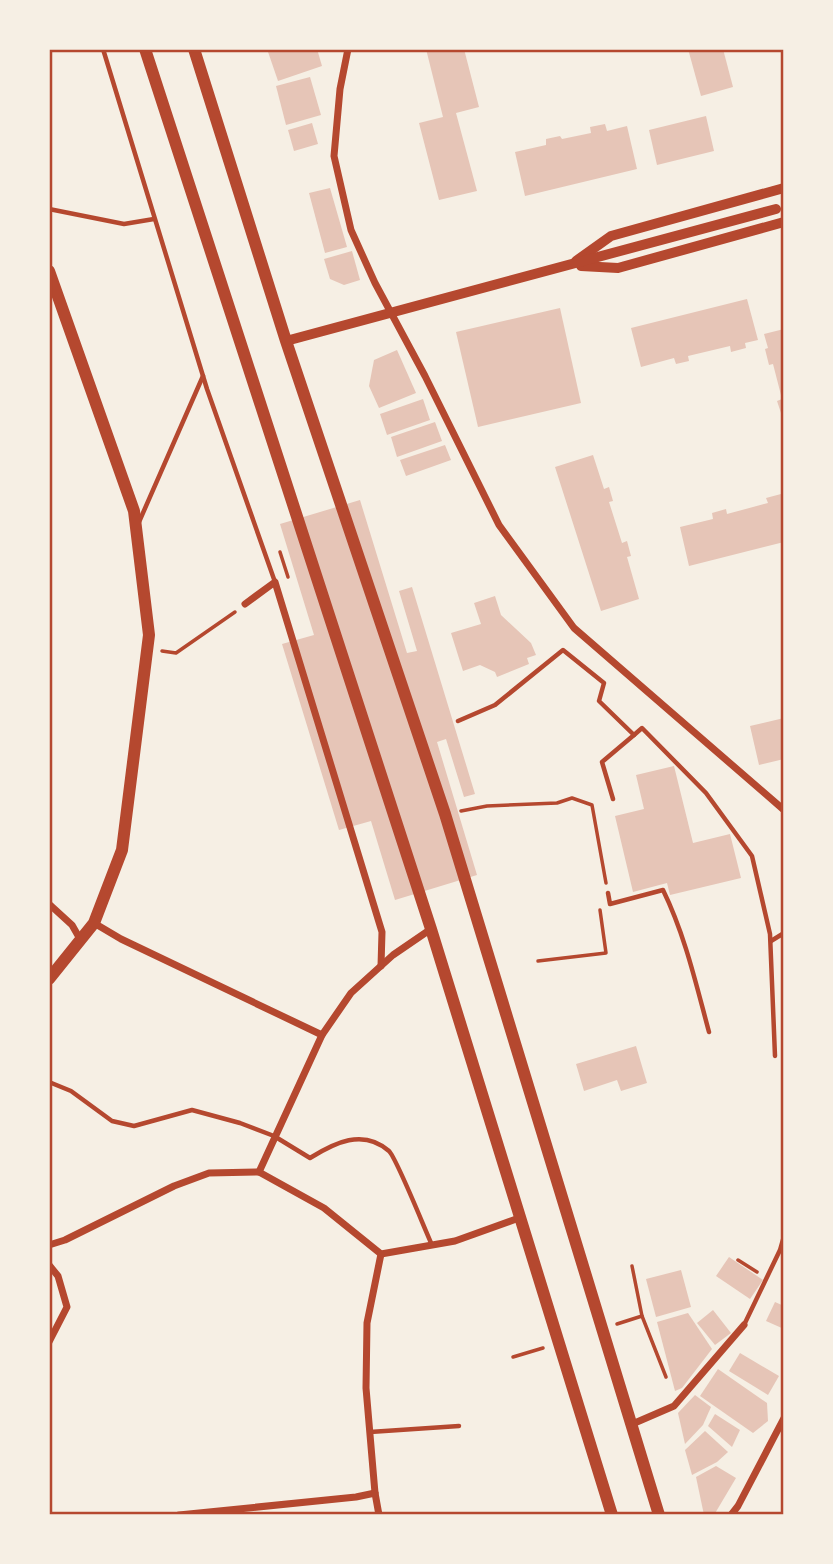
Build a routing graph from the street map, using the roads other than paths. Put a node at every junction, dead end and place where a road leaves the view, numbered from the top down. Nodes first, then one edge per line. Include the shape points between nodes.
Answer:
1 (103, 49) edge
2 (145, 49) edge
3 (194, 49) edge
4 (348, 49) edge
5 (784, 188) edge
6 (49, 209) edge
7 (776, 209) dead end
8 (154, 219) junction
9 (784, 222) edge
10 (571, 265) junction
11 (49, 271) edge
12 (390, 312) junction
13 (286, 341) junction
14 (203, 376) junction
15 (136, 529) junction
16 (275, 582) junction
17 (245, 604) road end
18 (458, 721) dead end
19 (634, 735) junction
20 (613, 799) dead end
21 (784, 810) edge
22 (608, 893) road end
23 (49, 904) edge
24 (94, 923) junction
25 (430, 929) junction
26 (784, 933) edge
27 (80, 939) junction
28 (771, 941) junction
29 (381, 966) junction
30 (49, 979) edge
31 (709, 1032) dead end
32 (322, 1035) junction
33 (775, 1056) dead end
34 (49, 1082) edge
35 (274, 1136) junction
36 (259, 1172) junction
37 (519, 1218) junction
38 (784, 1236) edge
39 (49, 1245) edge
40 (432, 1245) junction
41 (381, 1254) junction
42 (49, 1265) edge
43 (744, 1325) joint
44 (49, 1342) edge
45 (784, 1418) edge
46 (630, 1425) junction
47 (459, 1426) dead end
48 (370, 1432) junction
49 (601, 1481) junction
50 (375, 1493) junction
51 (179, 1515) edge
52 (379, 1515) edge
53 (606, 1515) edge
54 (612, 1515) edge
55 (659, 1515) edge
56 (731, 1515) edge

1 - 8 lane
2 - 25 main road
3 - 13 main road
4 - 12 street via 334,156 351,230
5 - 10 street via 611,236
6 - 8 lane via 124,224
7 - 10 street
8 - 14 lane
9 - 10 street via 618,268
10 - 12 street
11 - 15 main road via 134,512
12 - 13 street
12 - 21 street via 499,524 574,628
13 - 46 main road via 445,814
14 - 15 lane
14 - 16 lane
15 - 24 main road via 149,635 122,850
16 - 17 street
16 - 29 street via 382,932
18 - 19 lane via 495,705 563,650 604,683 598,701
19 - 20 lane via 602,762
19 - 28 lane via 642,728 706,793 752,856
22 - 31 lane via 610,904 663,890 690,960
23 - 27 street
24 - 27 main road
24 - 32 street
25 - 29 street
25 - 37 main road
26 - 28 lane
27 - 30 main road
28 - 33 lane
29 - 32 street via 351,993
32 - 35 street
34 - 35 lane via 71,1091 112,1121 134,1126 192,1110
35 - 36 street
35 - 40 lane via 310,1158 332,1144 356,1138 391,1152
36 - 39 street via 209,1173
36 - 41 street via 324,1208
37 - 40 street
37 - 49 main road
38 - 43 lane
40 - 41 street
41 - 48 street via 367,1323
42 - 44 street via 58,1276 67,1307
43 - 46 street via 674,1406
45 - 56 street
46 - 55 main road
47 - 48 lane
48 - 50 street
49 - 53 main road
49 - 54 main road
50 - 51 street
50 - 52 street

